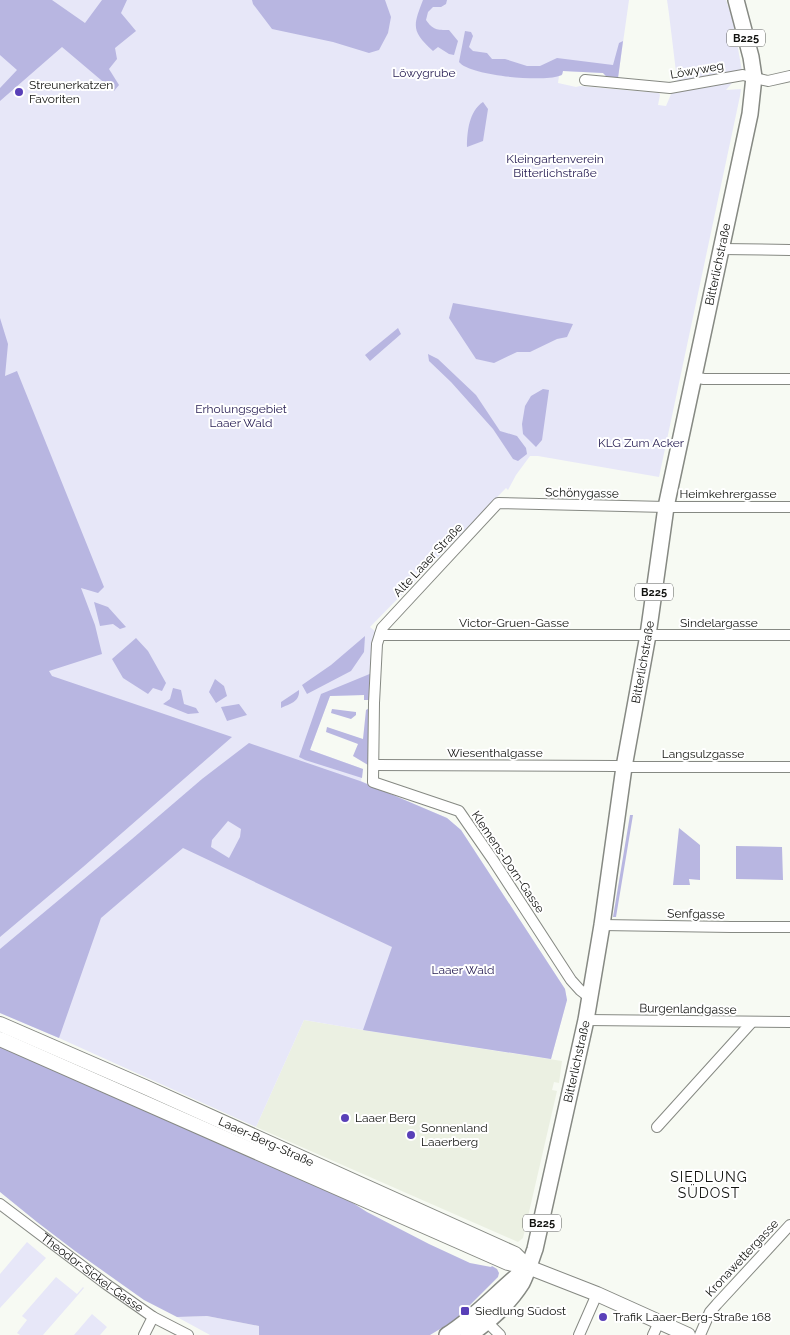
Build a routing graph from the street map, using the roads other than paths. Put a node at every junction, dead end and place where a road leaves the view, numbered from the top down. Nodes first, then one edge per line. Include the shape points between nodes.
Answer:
1 (736, 0) edge
2 (790, 76) edge
3 (754, 77) junction
4 (585, 80) dead end
5 (721, 249) junction
6 (790, 250) edge
7 (693, 377) junction
8 (790, 379) edge
9 (498, 504) joint
10 (666, 507) junction
11 (790, 507) edge
12 (648, 635) junction
13 (790, 635) edge
14 (380, 636) junction
15 (374, 764) junction
16 (620, 766) junction
17 (790, 766) edge
18 (602, 926) junction
19 (790, 927) edge
20 (590, 997) junction
21 (586, 1020) junction
22 (752, 1022) junction
23 (790, 1022) edge
24 (0, 1024) edge
25 (0, 1039) edge
26 (658, 1127) dead end
27 (0, 1204) edge
28 (790, 1225) edge
29 (528, 1267) junction
30 (597, 1294) junction
31 (153, 1317) junction
32 (487, 1322) junction
33 (656, 1329) edge
34 (144, 1335) edge
35 (188, 1335) edge
36 (447, 1335) edge
37 (468, 1335) edge
38 (500, 1335) edge
39 (579, 1335) edge
40 (688, 1335) edge
41 (700, 1335) edge

1 - 3 main road, Bitterlichstraße / B225
2 - 3 street, Löwyweg via 768,80
3 - 4 street, Löwyweg via 735,76 670,88
3 - 5 main road, Bitterlichstraße / B225 via 750,114
5 - 6 street
5 - 7 main road, Bitterlichstraße / B225
7 - 8 street
7 - 10 main road, Bitterlichstraße / B225
9 - 10 street, Schönygasse
9 - 14 street, Alte Laaer Straße via 382,628
10 - 11 street, Heimkehrergasse
10 - 12 main road, Bitterlichstraße / B225
12 - 13 street, Sindelargasse
12 - 14 street, Victor-Gruen-Gasse
12 - 16 main road, Bitterlichstraße / B225
14 - 15 street, Klemens-Dorn-Gasse via 374,703
15 - 16 street, Wiesenthalgasse
15 - 20 street, Klemens-Dorn-Gasse via 373,782 459,811 571,980
16 - 17 street, Langsulzgasse
16 - 18 main road, Bitterlichstraße / B225
18 - 19 street, Senfgasse
18 - 20 main road, Bitterlichstraße / B225
20 - 21 main road, Bitterlichstraße / B225
21 - 22 street, Burgenlandgasse
21 - 29 main road, Bitterlichstraße / B225 via 537,1244
22 - 23 street, Burgenlandgasse
22 - 26 street
24 - 29 main road, Laaer-Berg-Straße via 515,1254
25 - 29 main road, Laaer-Berg-Straße via 500,1260
27 - 31 street, Theodor-Sickel-Gasse
28 - 41 street, Kronawettergasse via 710,1312
29 - 30 main road, Laaer-Berg-Straße
29 - 32 main road, B225 via 512,1296
29 - 36 main road, B225 via 471,1319
30 - 33 main road, Laaer-Berg-Straße
30 - 39 street
31 - 34 street
31 - 35 street, Theodor-Sickel-Gasse
32 - 37 main road, B225
32 - 38 street
33 - 40 main road, Laaer-Berg-Straße

